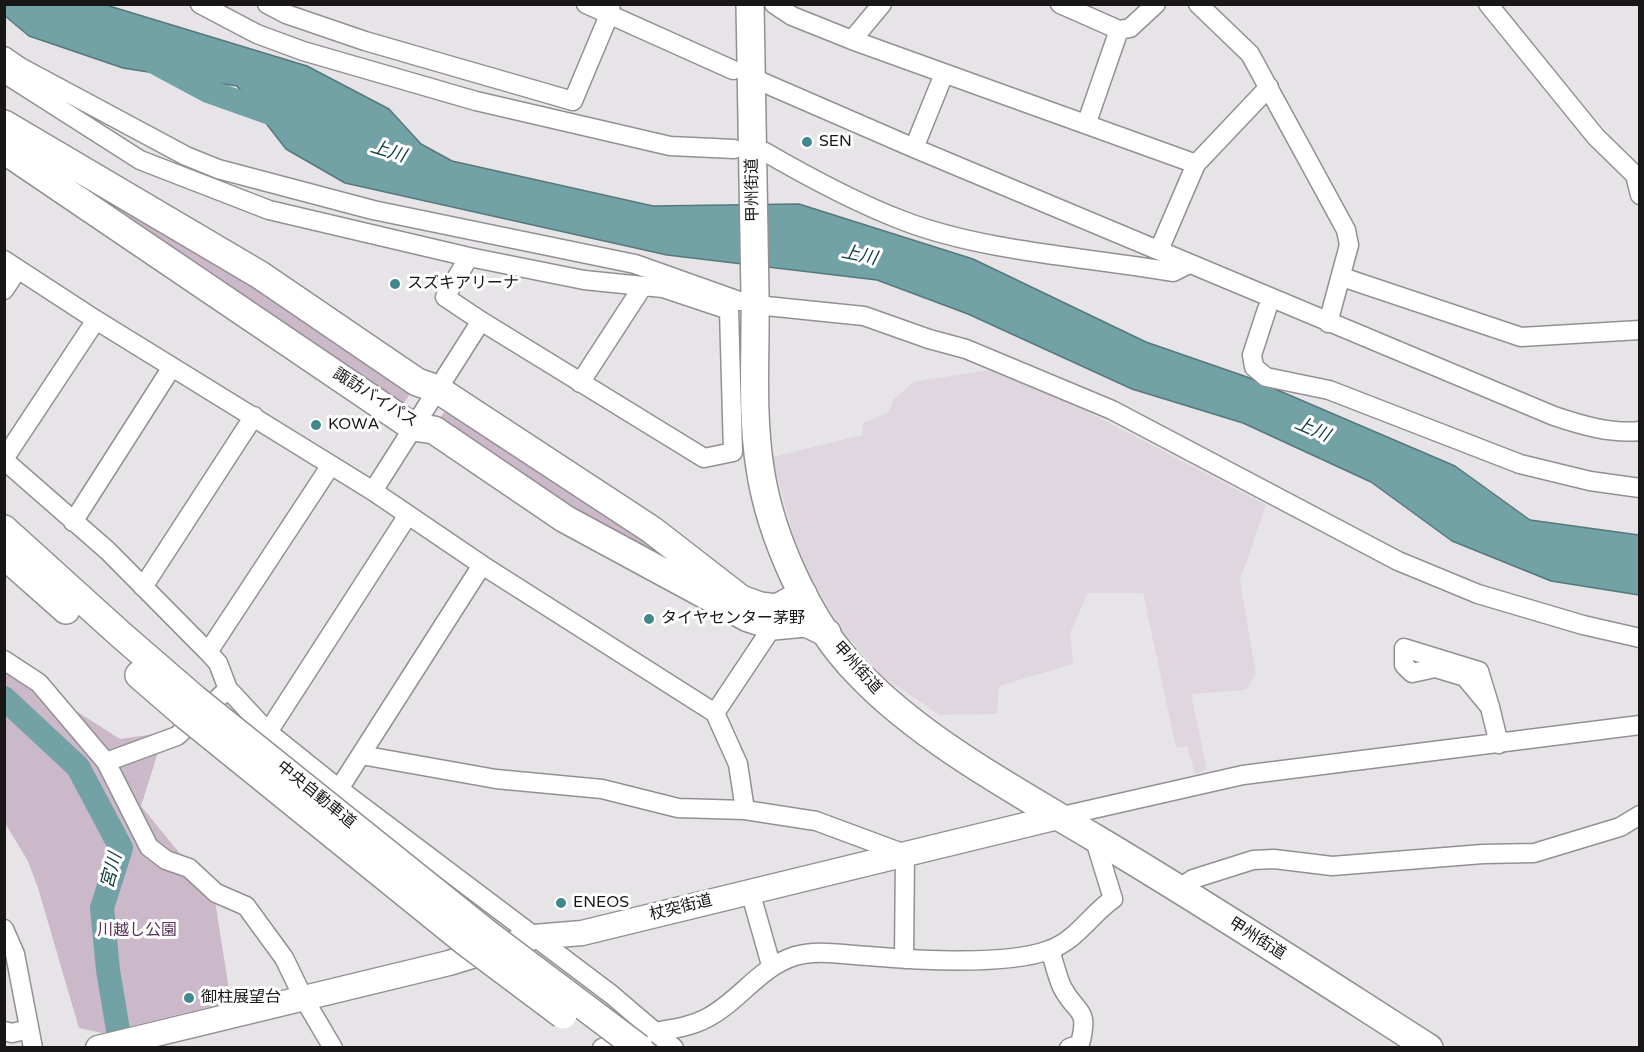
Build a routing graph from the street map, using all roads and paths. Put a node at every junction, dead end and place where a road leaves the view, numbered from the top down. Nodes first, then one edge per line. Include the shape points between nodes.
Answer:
1 (200, 4) edge
2 (267, 4) edge
3 (586, 4) edge
4 (750, 4) edge
5 (774, 4) edge
6 (882, 4) edge
7 (1059, 4) edge
8 (1156, 4) edge
9 (1198, 4) edge
10 (1488, 4) edge
11 (289, 9) edge
12 (610, 10) edge
13 (1119, 30) junction
14 (852, 40) junction
15 (4, 56) edge
16 (733, 70) dead end
17 (4, 73) edge
18 (944, 74) junction
19 (762, 82) dead end
20 (1269, 87) junction
21 (1087, 122) junction
22 (4, 124) edge
23 (914, 148) junction
24 (734, 149) dead end
25 (4, 150) edge
26 (765, 152) dead end
27 (1196, 164) junction
28 (1637, 173) edge
29 (1640, 195) edge
30 (1159, 250) junction
31 (469, 257) junction
32 (11, 264) edge
33 (1189, 264) junction
34 (1342, 277) junction
35 (643, 286) junction
36 (4, 290) edge
37 (754, 301) junction
38 (1267, 309) dead end
39 (96, 320) junction
40 (481, 321) junction
41 (1328, 323) junction
42 (1640, 330) edge
43 (172, 367) junction
44 (580, 383) junction
45 (438, 389) junction
46 (254, 417) junction
47 (413, 427) junction
48 (1640, 431) edge
49 (4, 460) edge
50 (331, 465) junction
51 (1640, 488) edge
52 (373, 491) junction
53 (408, 515) junction
54 (73, 522) junction
55 (4, 529) edge
56 (4, 555) edge
57 (482, 565) junction
58 (143, 587) junction
59 (803, 594) junction
60 (773, 626) junction
61 (827, 633) junction
62 (1640, 638) edge
63 (208, 652) junction
64 (4, 660) edge
65 (228, 689) junction
66 (190, 706) junction
67 (1490, 707) junction
68 (715, 713) junction
69 (1640, 725) edge
70 (268, 732) junction
71 (1499, 744) junction
72 (361, 755) junction
73 (106, 762) junction
74 (339, 789) junction
75 (745, 810) junction
76 (1640, 815) edge
77 (1058, 817) junction
78 (1094, 837) junction
79 (905, 854) junction
80 (1178, 889) junction
81 (750, 891) junction
82 (4, 929) edge
83 (534, 938) junction
84 (1050, 950) junction
85 (904, 959) junction
86 (771, 965) junction
87 (303, 997) junction
88 (29, 1029) junction
89 (4, 1031) edge
90 (646, 1040) edge
91 (33, 1047) edge
92 (100, 1047) edge
93 (333, 1047) edge
94 (602, 1047) edge
95 (607, 1047) edge
96 (674, 1047) edge
97 (1069, 1047) edge
98 (1429, 1047) edge

1 - 24 street via 257,34 303,51 476,101 670,146
2 - 11 street
3 - 12 street
4 - 37 highway, 甲州街道
5 - 14 street via 792,16
6 - 14 street
7 - 13 street
8 - 13 street via 1130,28
9 - 20 street via 1250,54
10 - 28 street via 1596,136
11 - 12 street via 365,40 573,101
12 - 16 street
13 - 21 street
14 - 18 street
15 - 37 street via 186,156 218,169 373,210 635,264
17 - 31 street via 140,160 192,182 279,213
18 - 21 street
18 - 23 street
19 - 23 street
20 - 27 street
20 - 34 street via 1346,230 1349,245
21 - 27 street
22 - 45 highway via 260,275 417,382
23 - 30 street
25 - 47 highway, 諏訪バイパス
26 - 33 street via 858,201 934,230 982,242 1173,272
27 - 30 street
28 - 29 street
30 - 33 street
31 - 35 street via 584,280
31 - 40 street via 445,297
32 - 36 street
32 - 39 street
33 - 41 street
34 - 41 street
34 - 42 street via 1521,337
35 - 44 street
35 - 44 street via 663,288 729,310 733,452 704,458
37 - 59 highway, 甲州街道 via 754,395 760,468 775,527
37 - 62 street via 864,316 966,349 1112,410 1398,561 1478,594
38 - 51 street via 1252,355 1254,367 1266,377 1329,390 1520,464
39 - 43 street
39 - 49 street
40 - 44 street
40 - 45 street
41 - 48 street via 1554,416 1587,427 1626,433
43 - 46 street
43 - 54 street
45 - 47 street
45 - 59 highway via 652,530 741,600 777,608
46 - 50 street
46 - 58 street
47 - 52 street
47 - 60 highway, 諏訪バイパス via 434,430 565,519 748,618
49 - 54 street
50 - 52 street
50 - 63 street
52 - 53 street
53 - 57 street
53 - 70 street
54 - 58 street
55 - 66 highway, 中央自動車道 via 120,634
56 - 66 highway, 中央自動車道
57 - 68 street
57 - 72 street
58 - 63 street
59 - 61 highway, 甲州街道
60 - 61 highway, 諏訪バイパス via 806,622
60 - 68 street
61 - 77 highway, 甲州街道 via 856,671 919,727
63 - 65 street via 218,663
64 - 73 street via 39,683
65 - 70 street
65 - 73 street via 177,736
66 - 90 highway, 中央自動車道, bridge via 489,935
66 - 95 highway, 中央自動車道, bridge via 458,936
67 - 67 street via 1466,677 1435,668 1412,673 1404,665 1404,648 1479,671
67 - 71 street
68 - 75 street via 738,764
69 - 71 street
70 - 74 street
71 - 77 street via 1243,775
72 - 74 street
72 - 75 street via 496,779 602,789 678,808
73 - 87 street via 149,847 166,860 189,868 216,893 246,906 284,958
74 - 83 street
75 - 79 street via 816,821
76 - 80 street via 1620,826 1534,854 1483,854 1332,866 1253,860 1193,879
77 - 78 highway, 甲州街道
77 - 79 main road, 杖突街道
78 - 80 highway, 甲州街道
78 - 84 street via 1113,899 1072,937
79 - 81 main road, 杖突街道
79 - 85 street
80 - 98 highway, 甲州街道
81 - 83 main road, 杖突街道 via 582,933
81 - 86 street
82 - 88 street via 15,954
83 - 87 main road, 杖突街道 via 450,963
83 - 90 street via 612,995
84 - 85 street via 1008,957
84 - 97 street via 1063,988 1083,1015 1080,1044
85 - 86 street via 807,953
86 - 90 street via 739,996 706,1018
87 - 92 main road, 杖突街道
87 - 93 street
88 - 89 street
88 - 91 street
90 - 94 street
90 - 96 street

